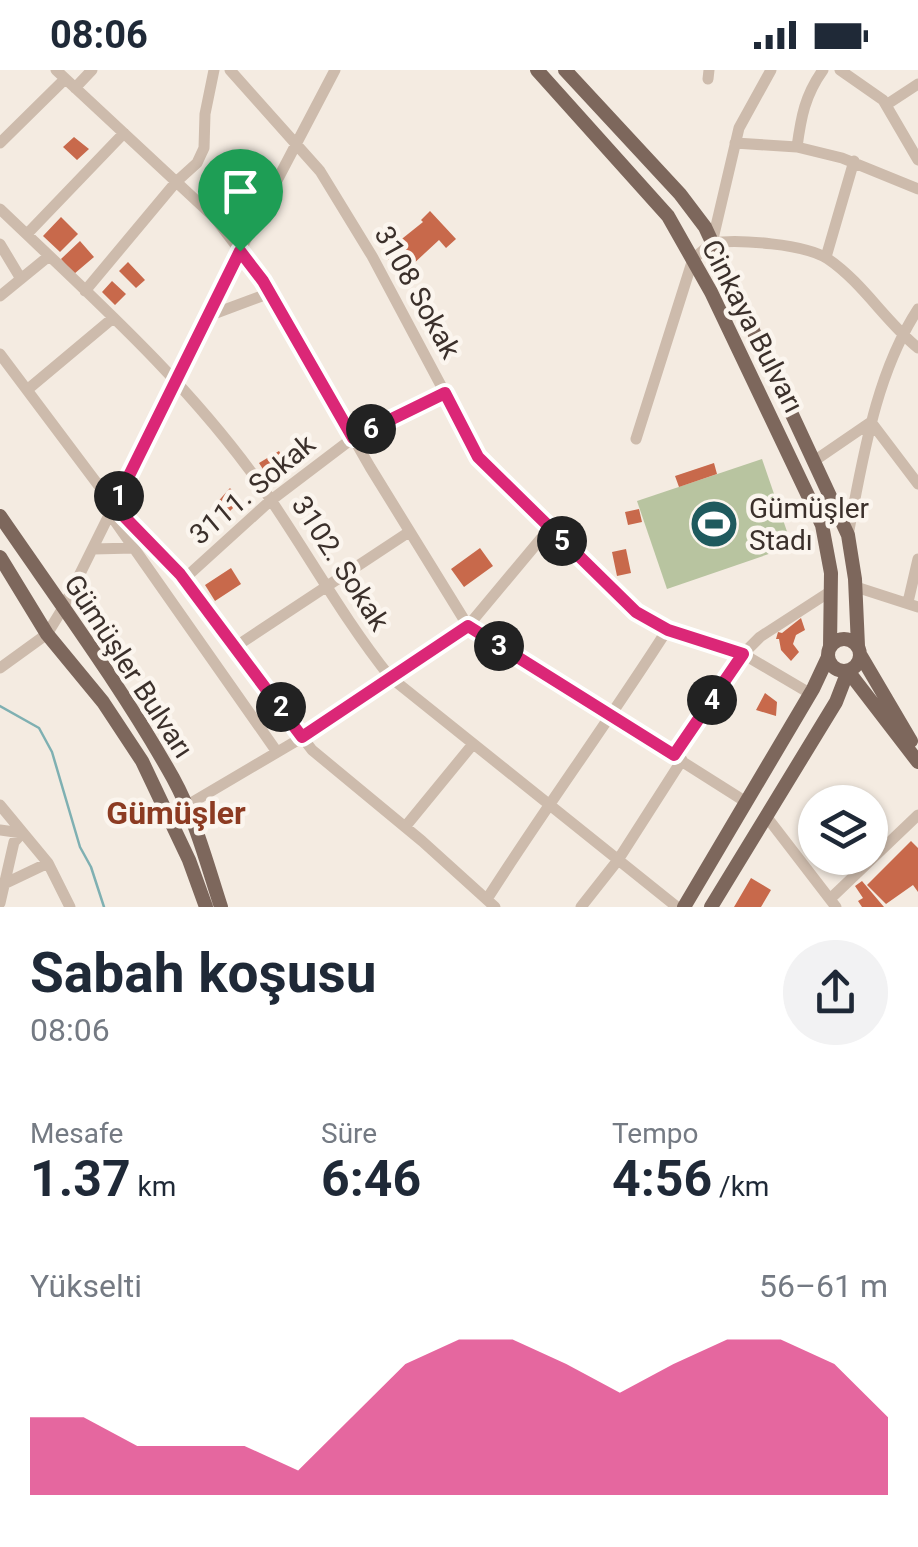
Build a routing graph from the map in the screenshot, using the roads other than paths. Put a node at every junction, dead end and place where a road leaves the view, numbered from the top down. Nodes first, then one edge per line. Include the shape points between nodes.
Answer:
1 (92, 70) edge
2 (214, 70) edge
3 (230, 70) edge
4 (335, 70) edge
5 (537, 70) edge
6 (565, 70) edge
7 (771, 70) edge
8 (823, 70) edge
9 (840, 70) edge
10 (65, 79) edge
11 (918, 84) edge
12 (886, 105) junction
13 (124, 133) junction
14 (297, 142) junction
15 (0, 144) edge
16 (735, 144) junction
17 (797, 147) junction
18 (918, 160) edge
19 (854, 161) junction
20 (176, 182) junction
21 (918, 189) edge
22 (0, 209) edge
23 (27, 234) junction
24 (712, 243) junction
25 (0, 244) edge
26 (240, 251) junction
27 (49, 256) junction
28 (826, 257) junction
29 (693, 259) junction
30 (21, 279) junction
31 (85, 291) junction
32 (270, 293) junction
33 (0, 296) edge
34 (918, 308) edge
35 (208, 316) junction
36 (114, 318) junction
37 (904, 336) junction
38 (918, 348) edge
39 (0, 354) edge
40 (176, 379) junction
41 (27, 390) junction
42 (445, 393) junction
43 (871, 422) junction
44 (353, 438) junction
45 (636, 439) dead end
46 (814, 461) junction
47 (918, 484) edge
48 (270, 501) junction
49 (112, 510) junction
50 (0, 516) edge
51 (549, 529) junction
52 (409, 532) junction
53 (848, 536) junction
54 (134, 548) junction
55 (92, 549) junction
56 (0, 557) edge
57 (918, 560) edge
58 (184, 579) junction
59 (856, 586) junction
60 (326, 587) junction
61 (831, 591) junction
62 (913, 605) edge
63 (63, 608) junction
64 (468, 626) junction
65 (668, 630) junction
66 (47, 634) junction
67 (235, 647) junction
68 (859, 651) junction
69 (829, 652) junction
70 (743, 654) junction
71 (0, 668) edge
72 (848, 671) junction
73 (390, 677) junction
74 (810, 694) junction
75 (612, 716) junction
76 (302, 737) junction
77 (473, 744) junction
78 (918, 749) edge
79 (278, 752) junction
80 (678, 758) junction
81 (918, 762) edge
82 (746, 802) junction
83 (548, 804) junction
84 (0, 805) edge
85 (186, 806) junction
86 (918, 815) edge
87 (766, 816) junction
88 (405, 826) junction
89 (0, 830) edge
90 (22, 833) junction
91 (618, 860) junction
92 (48, 863) junction
93 (6, 883) junction
94 (491, 903) edge
95 (833, 903) edge
96 (0, 905) edge
97 (70, 907) edge
98 (206, 907) edge
99 (221, 907) edge
100 (580, 907) edge
101 (681, 907) edge
102 (711, 907) edge

1 - 10 street
2 - 20 street via 204,148
3 - 14 street, 3108 Sokak
4 - 14 street
5 - 29 main road, Cinkaya Bulvarı via 668,216
6 - 24 main road, Cinkaya Bulvarı via 680,194
7 - 16 street via 744,114
8 - 17 street via 801,113
9 - 12 street
10 - 13 street
10 - 15 street
11 - 12 street
12 - 18 street
13 - 20 street
13 - 23 street
14 - 26 street
14 - 42 street, 3108 Sokak via 372,256
16 - 17 street
16 - 24 street
17 - 19 street
19 - 21 street
19 - 28 street
20 - 26 street
20 - 31 street
22 - 23 street, 3102. Sokak
23 - 27 street, 3102. Sokak
24 - 28 street via 734,240
24 - 29 street
24 - 46 main road, Cinkaya Bulvarı
25 - 30 street
26 - 32 street
26 - 35 street
27 - 30 street
27 - 31 street, 3102. Sokak
28 - 37 street
29 - 45 street
29 - 61 main road, Cinkaya Bulvarı via 822,525
30 - 33 street
31 - 36 street, 3102. Sokak
32 - 35 street
32 - 44 street
34 - 37 street
35 - 40 street
36 - 40 street, 3102. Sokak
36 - 41 street
37 - 38 street
37 - 43 street
39 - 41 street
40 - 48 street, 3102. Sokak
40 - 49 street
41 - 49 street
42 - 44 street, 3111. Sokak
42 - 51 street, 3108 Sokak via 478,457
43 - 46 street
43 - 47 street
43 - 53 street
44 - 48 street, 3111. Sokak
44 - 52 street
46 - 53 main road, Cinkaya Bulvarı
48 - 58 street, 3111. Sokak
48 - 60 street, 3102. Sokak
49 - 54 street
49 - 55 street
49 - 58 street
50 - 63 main road, Gümüşler Bulvarı
51 - 64 street
51 - 65 street, 3108 Sokak via 636,612
52 - 60 street
52 - 64 street
53 - 59 main road, Cinkaya Bulvarı
54 - 55 street
54 - 79 street
55 - 63 street
56 - 66 main road, Gümüşler Bulvarı
57 - 62 street
58 - 67 street
59 - 62 street
59 - 68 main road, Cinkaya Bulvarı
60 - 67 street
60 - 73 street, 3102. Sokak
61 - 69 main road, Cinkaya Bulvarı
61 - 70 street
63 - 66 street
63 - 85 main road, Gümüşler Bulvarı
64 - 73 street
64 - 75 street
65 - 70 street, 3108 Sokak
65 - 75 street
66 - 71 street
66 - 98 main road, Gümüşler Bulvarı via 142,761
67 - 76 street
68 - 69 main road via 844,638
68 - 72 main road
68 - 78 main road
69 - 72 main road via 835,668
69 - 74 main road, Cinkaya Bulvarı
70 - 74 street, 3108 Sokak
70 - 80 street
72 - 81 main road
72 - 87 main road
73 - 76 street
73 - 77 street, 3102. Sokak
74 - 82 main road, Cinkaya Bulvarı
75 - 80 street
75 - 83 street
76 - 79 street
76 - 88 street
77 - 83 street, 3102. Sokak
77 - 88 street
79 - 85 street
80 - 82 street
80 - 91 street
82 - 101 main road, Cinkaya Bulvarı
83 - 91 street, 3102. Sokak
83 - 94 street
84 - 90 street
85 - 99 main road, Gümüşler Bulvarı
86 - 95 street
87 - 95 street
87 - 102 main road
88 - 94 street
89 - 90 street
90 - 92 street
90 - 93 street
91 - 100 street
91 - 101 street, 3102. Sokak
92 - 93 street
92 - 97 street
93 - 96 street

